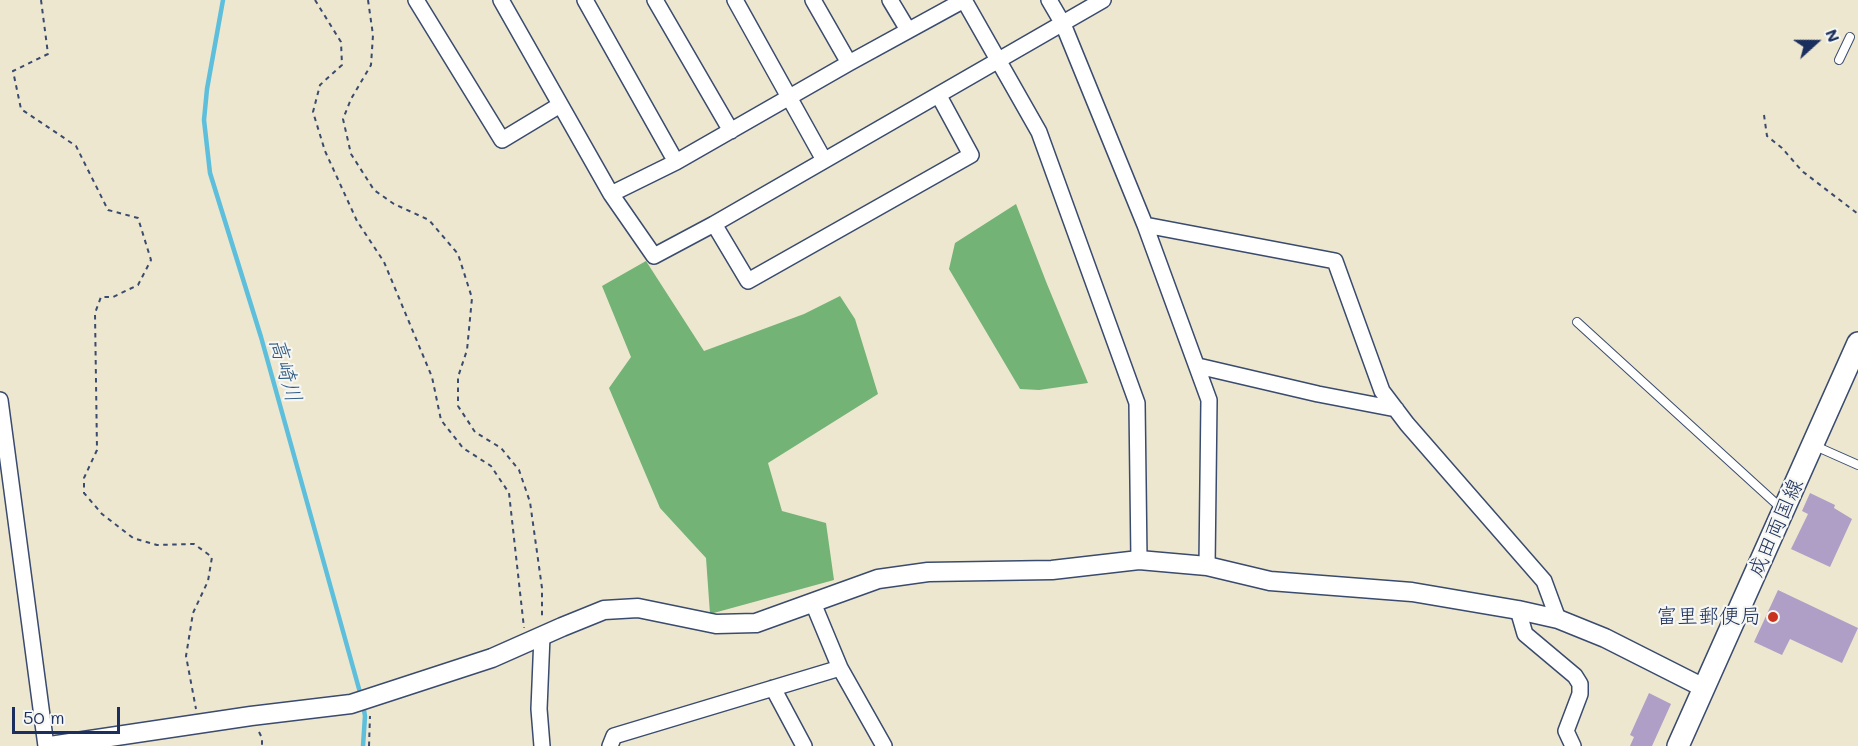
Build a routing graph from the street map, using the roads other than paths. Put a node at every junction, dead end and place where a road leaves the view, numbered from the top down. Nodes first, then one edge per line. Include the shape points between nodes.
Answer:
1 (416, 0) edge
2 (501, 0) edge
3 (585, 0) edge
4 (655, 0) edge
5 (735, 0) edge
6 (813, 0) edge
7 (890, 0) edge
8 (964, 0) edge
9 (1049, 0) edge
10 (1103, 0) edge
11 (1064, 24) junction
12 (908, 30) junction
13 (1850, 37) dead end
14 (1839, 60) dead end
15 (999, 61) junction
16 (849, 63) junction
17 (939, 96) junction
18 (790, 97) junction
19 (560, 105) junction
20 (730, 131) junction
21 (824, 160) junction
22 (676, 162) junction
23 (611, 194) junction
24 (714, 224) junction
25 (1145, 225) junction
26 (1577, 322) dead end
27 (1858, 343) edge
28 (1198, 366) junction
29 (0, 400) edge
30 (1396, 409) junction
31 (1813, 445) junction
32 (1858, 465) edge
33 (1784, 511) junction
34 (1139, 560) junction
35 (1207, 566) junction
36 (813, 603) junction
37 (1518, 610) junction
38 (1558, 619) junction
39 (534, 640) junction
40 (840, 668) junction
41 (773, 688) junction
42 (1704, 688) junction
43 (48, 746) edge
44 (542, 746) edge
45 (610, 746) edge
46 (804, 746) edge
47 (884, 746) edge
48 (1573, 746) edge
49 (1678, 746) edge

1 - 19 street via 502,140
2 - 19 street
3 - 22 street
4 - 20 street
5 - 18 street
6 - 16 street
7 - 12 street
8 - 12 street
8 - 15 street
9 - 11 street
10 - 11 street
11 - 15 street
11 - 25 street
12 - 16 street
13 - 14 lane
15 - 17 street
15 - 34 street via 1039,132 1137,403
16 - 18 street
17 - 21 street
17 - 24 street via 971,155 748,281
18 - 20 street
18 - 21 street
19 - 23 street
20 - 22 street
21 - 24 street
22 - 23 street
23 - 24 street via 654,256
25 - 28 street
25 - 30 street via 1335,261 1382,391
26 - 33 lane
27 - 31 main road, 成田両国線
28 - 30 street
28 - 35 street via 1209,400
29 - 43 street
30 - 38 street via 1544,581
31 - 32 lane
31 - 33 main road, 成田両国線
33 - 42 main road, 成田両国線
34 - 35 street
34 - 36 street via 1052,570 928,572 878,579
35 - 37 street via 1270,581 1412,592
36 - 39 street via 756,623 716,624 638,608 604,610
36 - 40 street
37 - 38 street
37 - 48 street via 1526,634 1580,684 1566,731
38 - 42 street
39 - 43 street via 492,658 351,704
39 - 44 street
40 - 41 street
40 - 47 street
41 - 45 street via 614,736
41 - 46 street
42 - 49 main road, 成田両国線

